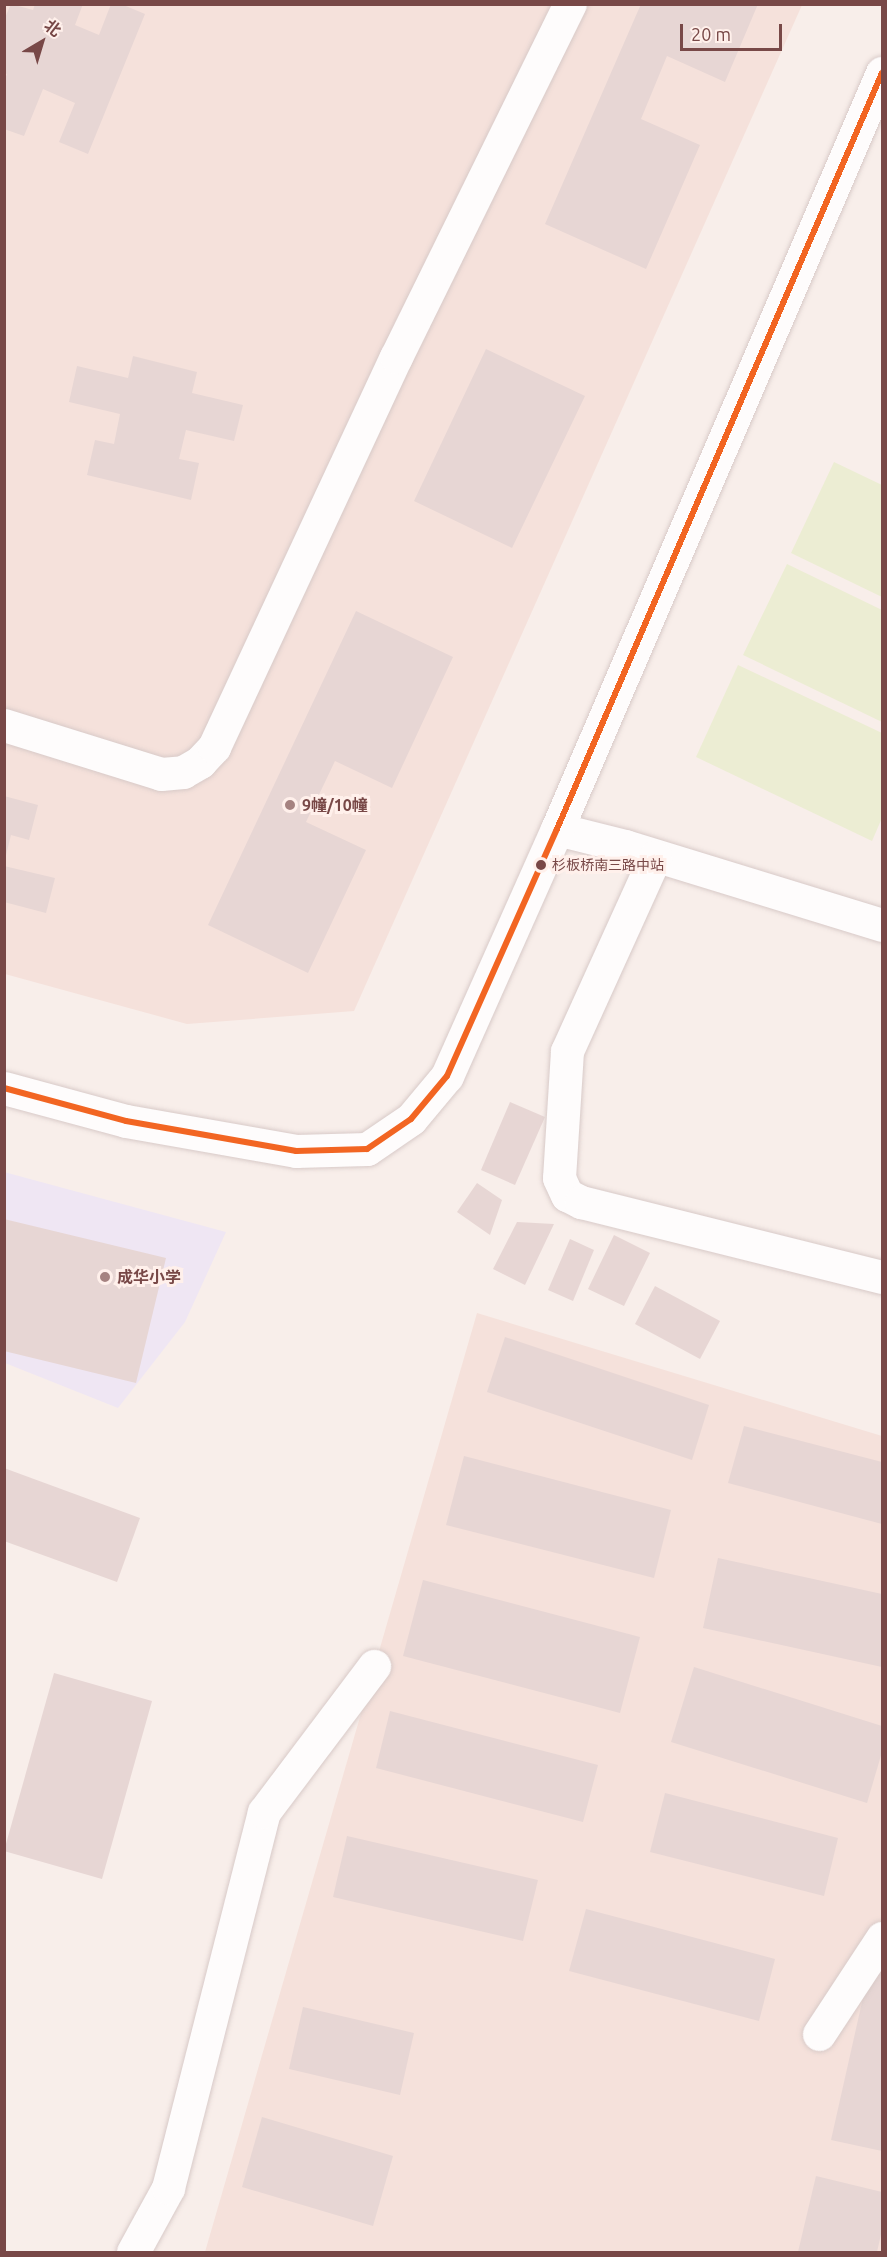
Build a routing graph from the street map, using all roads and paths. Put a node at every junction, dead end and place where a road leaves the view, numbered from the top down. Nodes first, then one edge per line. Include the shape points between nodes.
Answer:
1 (570, 4) edge
2 (882, 73) edge
3 (4, 725) edge
4 (557, 829) junction
5 (655, 857) junction
6 (882, 925) edge
7 (4, 1088) edge
8 (882, 1277) edge
9 (374, 1666) dead end
10 (882, 1938) edge
11 (819, 2034) dead end
12 (133, 2253) edge

1 - 3 street via 396,357 214,747 183,772 161,774
2 - 4 street
4 - 5 street
4 - 7 street via 447,1076 411,1119 367,1149 296,1151 126,1121
5 - 6 street
5 - 8 street via 567,1051 559,1178 567,1195 581,1202
9 - 12 street via 264,1812 168,2188
10 - 11 street

